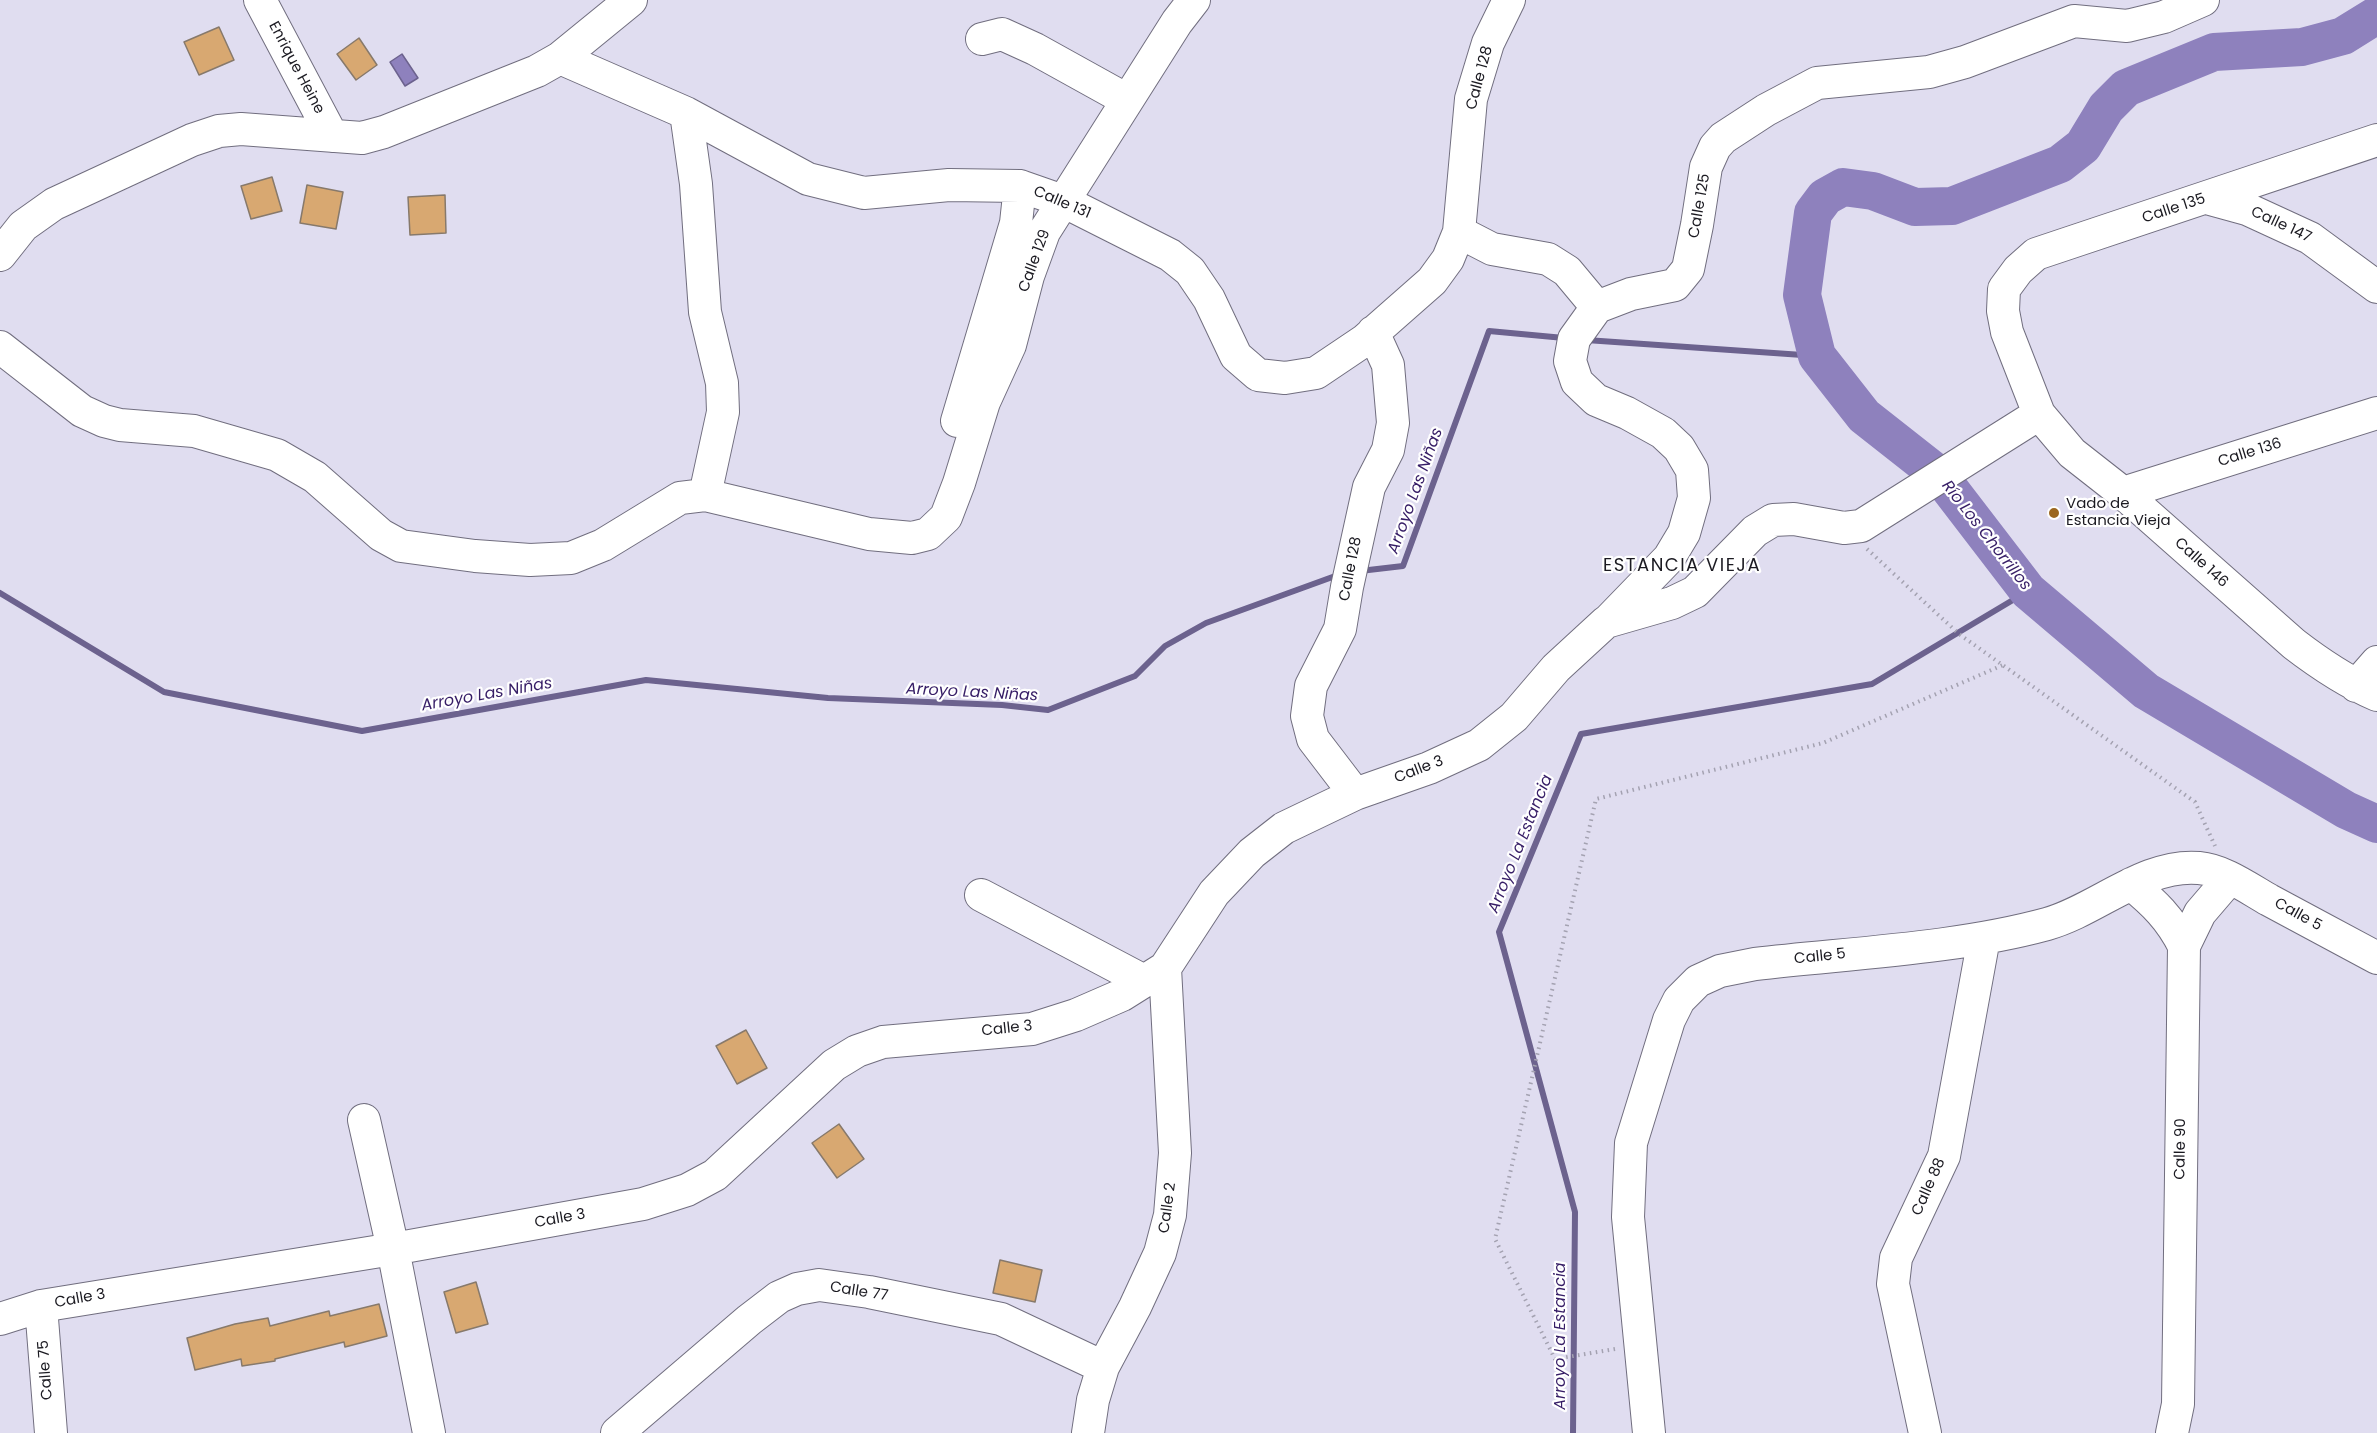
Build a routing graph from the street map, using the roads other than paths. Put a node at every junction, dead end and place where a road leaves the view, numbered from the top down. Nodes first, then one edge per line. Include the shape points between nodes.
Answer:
1 (260, 0) edge
2 (632, 0) edge
3 (1194, 0) edge
4 (1509, 0) edge
5 (2202, 0) edge
6 (982, 39) dead end
7 (560, 58) junction
8 (1128, 100) junction
9 (686, 113) junction
10 (332, 136) junction
11 (2377, 140) edge
12 (1020, 186) junction
13 (2207, 198) junction
14 (1063, 201) junction
15 (1459, 232) junction
16 (0, 255) edge
17 (2377, 287) edge
18 (1597, 308) junction
19 (2003, 311) joint
20 (1373, 332) junction
21 (0, 347) edge
22 (2377, 412) edge
23 (2039, 414) junction
24 (960, 483) junction
25 (2123, 493) junction
26 (705, 495) junction
27 (1606, 622) junction
28 (2377, 662) edge
29 (2366, 691) edge
30 (1355, 794) junction
31 (2230, 878) junction
32 (2131, 884) junction
33 (981, 895) dead end
34 (1984, 938) junction
35 (2184, 946) junction
36 (2377, 958) edge
37 (1154, 974) junction
38 (364, 1120) dead end
39 (393, 1249) junction
40 (41, 1306) junction
41 (0, 1319) edge
42 (1103, 1366) junction
43 (51, 1433) edge
44 (429, 1433) edge
45 (617, 1433) edge
46 (1088, 1433) edge
47 (1649, 1433) edge
48 (1925, 1433) edge
49 (2172, 1433) edge

1 - 10 street, Enrique Heine
2 - 7 street
3 - 8 street, Calle 129
4 - 15 street, Calle 128 via 1488,43 1471,99
5 - 18 street, Calle 125 via 2164,17 2127,26 2074,21 1929,72 1817,83 1766,110 1715,147 1706,167 1688,270 1675,285 1631,294
6 - 8 street via 1002,34
7 - 9 street, Calle 131
7 - 10 street via 537,71 384,132 362,138
8 - 14 street, Calle 129
9 - 12 street, Calle 131 via 808,179 864,192 949,185
9 - 26 street via 696,184 705,312 722,383 723,412
10 - 16 street via 241,129 192,140 54,204 23,226
11 - 13 street, Calle 135
12 - 14 street, Calle 131
12 - 24 street via 1016,224 951,443
13 - 17 street, Calle 147 via 2247,209 2310,238
13 - 19 street, Calle 135 via 2036,254 2004,289
14 - 20 street, Calle 131 via 1170,255 1190,270 1209,299 1236,356 1258,375 1285,378 1316,373
14 - 24 street, Calle 129 via 1044,232 1010,345 984,402
15 - 18 street via 1492,249 1548,259 1567,271
15 - 20 street, Calle 131 via 1448,259 1432,281
18 - 27 street via 1574,339 1570,361 1577,382 1596,400 1663,433 1679,448 1692,470 1694,498 1683,533 1669,558
19 - 23 street, Calle 146 via 2007,332
20 - 30 street, Calle 128 via 1388,365 1393,423 1388,450 1369,488 1340,628 1311,686 1307,716 1313,739
21 - 26 street via 82,411 104,421 194,431 277,455 315,477 381,535 401,546 530,560 571,558 603,545 680,498
22 - 25 street, Calle 136
23 - 25 street, Calle 146 via 2072,453
23 - 27 street, Calle 3 via 1861,526 1844,528 1794,519 1773,520 1755,531 1695,592 1672,603
24 - 26 street, Calle 129 via 946,517 928,534 912,538 869,534
25 - 29 street, Calle 146 via 2294,644
27 - 30 street, Calle 3 via 1556,668 1514,717 1479,745 1429,768
28 - 29 street
30 - 37 street, Calle 3 via 1284,828 1252,853 1214,893
31 - 32 street, Calle 5 via 2200,868 2176,869
31 - 35 street, Calle 90 via 2200,913
31 - 36 street, Calle 5
32 - 34 street, Calle 5 via 2049,923
32 - 35 street via 2174,925
33 - 37 street
34 - 47 street, Calle 5 via 1720,971 1698,981 1679,1000 1669,1020 1631,1143 1628,1217
34 - 48 street, Calle 88 via 1944,1156 1896,1258 1893,1284
35 - 49 street, Calle 90 via 2178,1404
37 - 39 street, Calle 3 via 1122,995 1032,1029 883,1042 857,1051 834,1065 715,1175 687,1190 643,1204
37 - 42 street, Calle 2 via 1174,1153 1170,1215 1160,1253
38 - 39 street
39 - 40 street, Calle 3
39 - 44 street
40 - 41 street, Calle 3
40 - 43 street, Calle 75
42 - 45 street, Calle 77 via 1001,1319 869,1292 819,1286 797,1289 779,1297 749,1320
42 - 46 street, Calle 2

